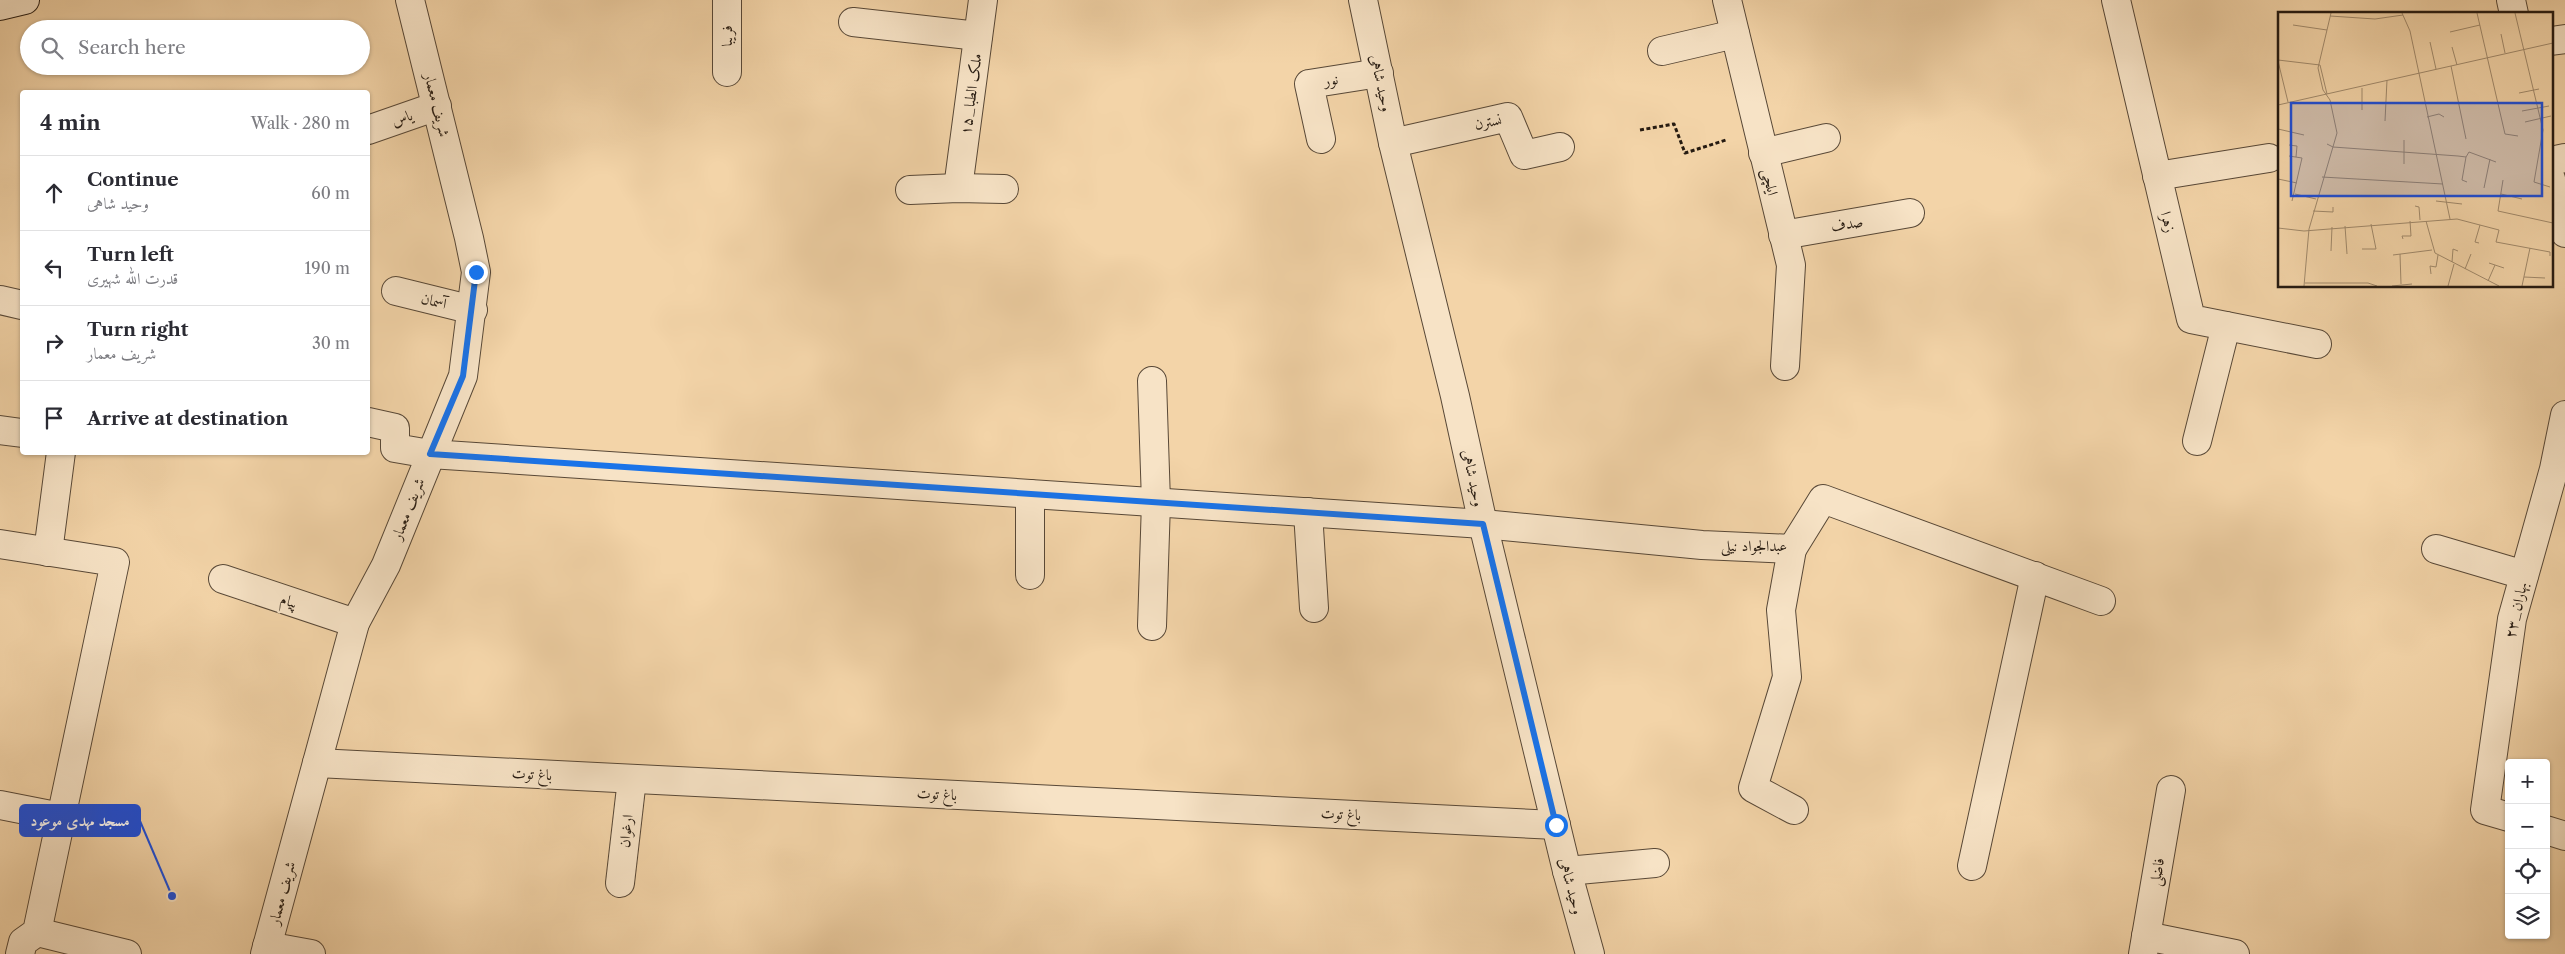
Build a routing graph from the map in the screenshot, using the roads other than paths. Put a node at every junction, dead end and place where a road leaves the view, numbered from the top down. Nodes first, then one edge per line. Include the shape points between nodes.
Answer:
1 (25, 0) edge
2 (410, 0) edge
3 (727, 0) edge
4 (983, 0) edge
5 (1363, 0) edge
6 (1727, 0) edge
7 (2116, 0) edge
8 (0, 6) edge
9 (853, 22) dead end
10 (1735, 34) junction
11 (978, 36) junction
12 (2565, 39) edge
13 (2552, 40) edge
14 (1662, 51) dead end
15 (727, 72) dead end
16 (1379, 73) junction
17 (437, 106) junction
18 (370, 129) edge
19 (1321, 138) dead end
20 (1826, 138) dead end
21 (1760, 141) junction
22 (1394, 143) junction
23 (1560, 147) dead end
24 (2269, 158) dead end
25 (2565, 158) edge
26 (2552, 161) edge
27 (2157, 176) junction
28 (2552, 183) edge
29 (958, 188) junction
30 (1004, 189) dead end
31 (910, 190) dead end
32 (1910, 213) dead end
33 (2565, 233) edge
34 (1783, 235) junction
35 (396, 291) dead end
36 (0, 300) edge
37 (20, 305) edge
38 (473, 310) junction
39 (2226, 326) junction
40 (2317, 344) dead end
41 (1785, 366) dead end
42 (1152, 381) dead end
43 (2565, 415) edge
44 (370, 422) edge
45 (0, 430) edge
46 (20, 433) edge
47 (2197, 441) dead end
48 (430, 454) junction
49 (61, 455) edge
50 (1030, 494) junction
51 (1156, 502) junction
52 (1308, 512) junction
53 (1483, 524) junction
54 (0, 544) edge
55 (1792, 549) junction
56 (2436, 549) dead end
57 (48, 552) junction
58 (1030, 575) dead end
59 (2524, 575) junction
60 (2035, 576) junction
61 (223, 579) dead end
62 (2100, 601) dead end
63 (1314, 608) dead end
64 (355, 623) junction
65 (1152, 626) dead end
66 (317, 763) junction
67 (632, 779) junction
68 (2171, 790) dead end
69 (0, 805) edge
70 (1794, 810) dead end
71 (2497, 813) edge
72 (61, 817) junction
73 (1556, 825) junction
74 (2550, 831) edge
75 (2565, 836) edge
76 (1655, 863) dead end
77 (1972, 866) dead end
78 (1567, 871) junction
79 (620, 882) dead end
80 (36, 932) junction
81 (2145, 945) edge
82 (266, 950) edge
83 (20, 954) edge
84 (127, 954) edge
85 (311, 954) edge
86 (1590, 954) edge
87 (2235, 954) edge

1 - 8 street
2 - 17 street, شریف معمار
3 - 15 street, فریبا
4 - 11 street, ۱۵_ملک الطبا
5 - 16 street, وحید شاهی
6 - 10 street, ایلچی
7 - 27 street, زهرا
9 - 11 street
10 - 14 street
10 - 21 street, ایلچی
11 - 29 street, ۱۵_ملک الطبا
12 - 13 street
16 - 19 street, نور via 1309,84
16 - 22 street, وحید شاهی
17 - 18 street, یاس
17 - 38 street, شریف معمار via 476,272
20 - 21 street
21 - 34 street, ایلچی
22 - 23 street, نسترن via 1508,117 1524,155
22 - 53 street, وحید شاهی
24 - 27 street
25 - 26 street
27 - 39 street, زهرا via 2191,319
28 - 33 street
29 - 30 street
29 - 31 street
32 - 34 street, صدف
34 - 41 street, ایلچی via 1790,265
35 - 38 street, آسمان
36 - 37 street
38 - 48 street, شریف معمار via 463,376
39 - 40 street, زهرا
39 - 47 street
42 - 51 street
43 - 59 street, ۲۳_بهاران via 2554,469
44 - 48 street, عبدالجواد نیلی via 394,428 394,448
45 - 46 street
48 - 50 street, عبدالجواد نیلی
48 - 64 street, شریف معمار via 386,565
49 - 57 street
50 - 51 street, عبدالجواد نیلی
50 - 58 street
51 - 52 street, عبدالجواد نیلی
51 - 65 street
52 - 53 street, عبدالجواد نیلی
52 - 63 street
53 - 55 street, عبدالجواد نیلی via 1702,546
53 - 73 street, وحید شاهی
54 - 57 street
55 - 60 street, عبدالجواد نیلی via 1823,499
55 - 70 street via 1781,610 1787,676 1752,788
56 - 59 street
57 - 72 street via 115,562
59 - 71 street, ۲۳_بهاران via 2512,618
60 - 62 street, عبدالجواد نیلی
60 - 77 street
61 - 64 street, پیام
64 - 66 street, شریف معمار
66 - 67 street, باغ توت
66 - 82 street, شریف معمار
67 - 73 street, باغ توت
67 - 79 street, ارغوان
68 - 81 street, فاضلی
69 - 72 street
72 - 80 street
73 - 78 street, وحید شاهی
74 - 75 street
76 - 78 street
78 - 86 street, وحید شاهی
80 - 83 street via 23,942
80 - 84 street
81 - 87 street
82 - 85 street

